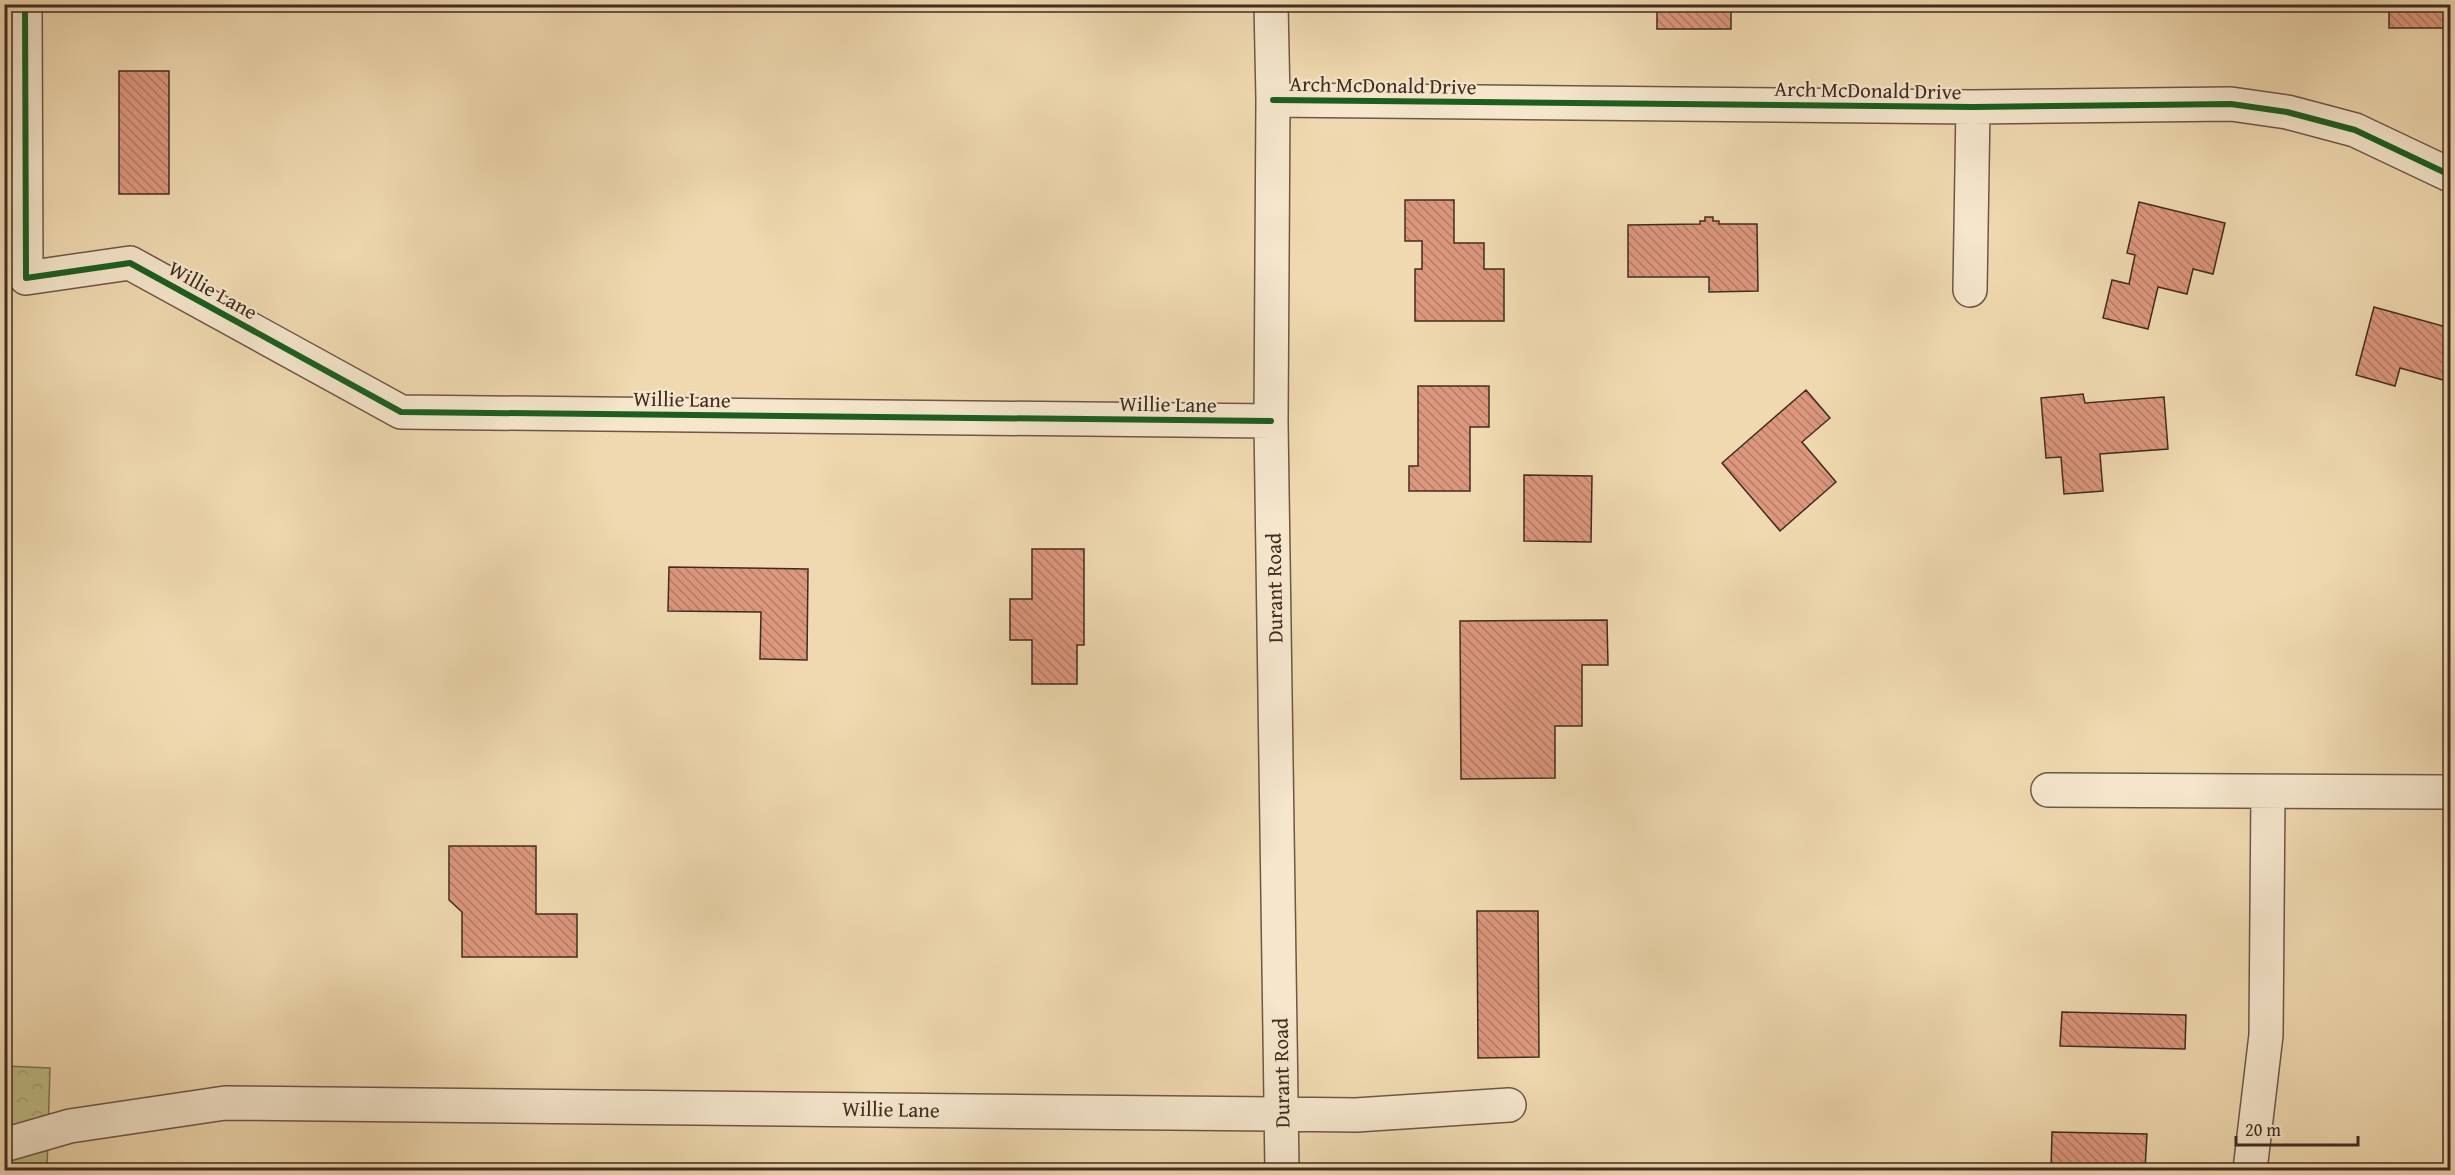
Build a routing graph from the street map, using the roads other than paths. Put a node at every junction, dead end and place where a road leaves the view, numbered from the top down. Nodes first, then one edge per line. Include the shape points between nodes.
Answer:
1 (25, 4) edge
2 (1271, 4) edge
3 (1273, 100) junction
4 (1973, 107) junction
5 (2451, 175) edge
6 (1970, 290) dead end
7 (1271, 421) junction
8 (2048, 790) dead end
9 (2268, 792) junction
10 (2444, 792) dead end
11 (1509, 1105) dead end
12 (1281, 1113) junction
13 (4, 1145) edge
14 (1282, 1170) edge
15 (2250, 1170) edge

1 - 7 street, Willie Lane via 26,278 130,263 401,412
2 - 3 street, Durant Road
3 - 4 street, Arch McDonald Drive
3 - 7 street, Durant Road
4 - 5 street, Arch McDonald Drive via 2230,104 2287,112 2355,130
4 - 6 street
7 - 12 street, Durant Road
8 - 9 street
9 - 10 street
9 - 15 street via 2266,1035
11 - 12 street, Willie Lane via 1356,1115
12 - 13 street, Willie Lane via 225,1103 70,1126
12 - 14 street, Durant Road

